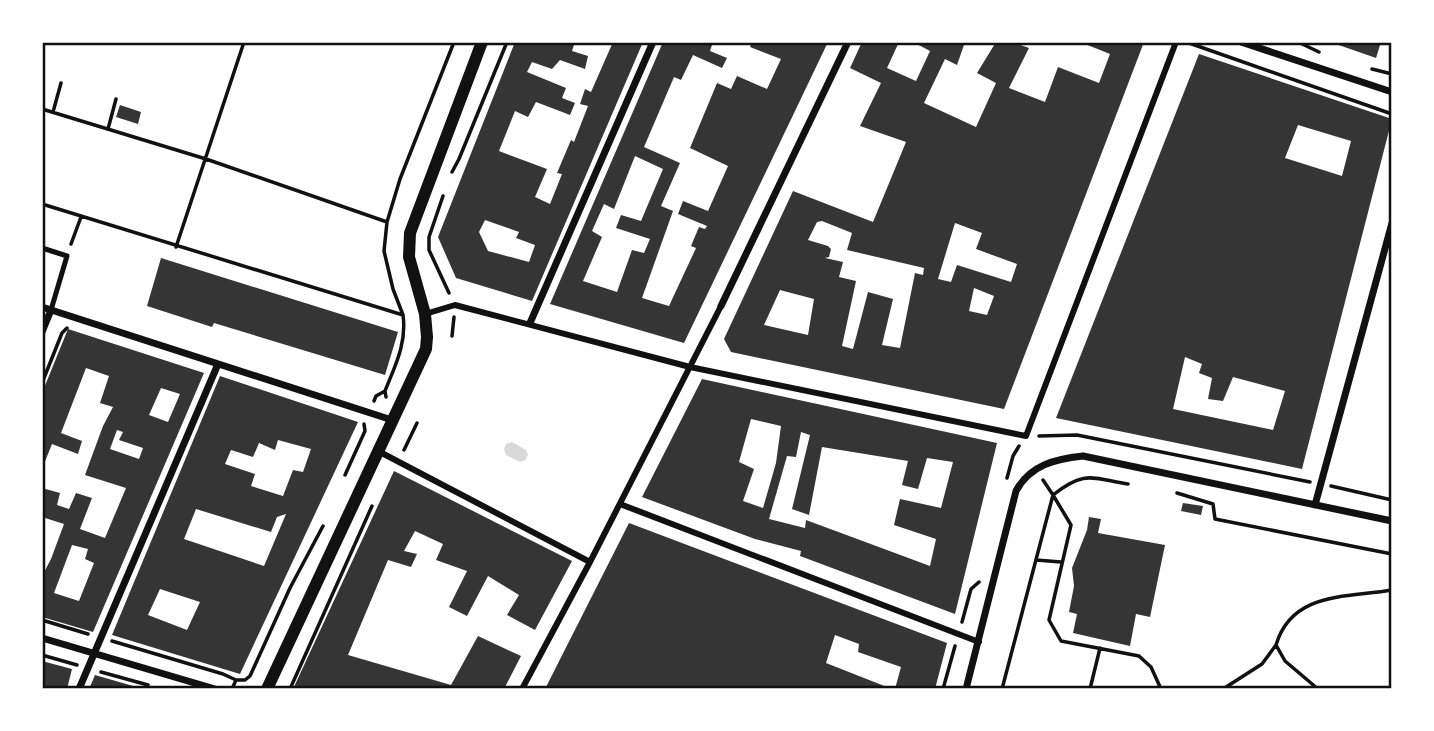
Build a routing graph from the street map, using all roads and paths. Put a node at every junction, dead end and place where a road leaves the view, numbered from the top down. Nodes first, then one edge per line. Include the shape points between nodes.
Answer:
1 (244, 42) edge
2 (454, 42) edge
3 (481, 42) edge
4 (507, 42) edge
5 (653, 42) edge
6 (848, 42) edge
7 (1176, 42) edge
8 (1187, 42) edge
9 (1241, 42) edge
10 (61, 83) dead end
11 (1392, 92) edge
12 (116, 99) dead end
13 (42, 109) edge
14 (52, 112) junction
15 (1392, 114) edge
16 (108, 129) junction
17 (205, 159) junction
18 (451, 173) dead end
19 (447, 186) dead end
20 (42, 204) edge
21 (81, 216) junction
22 (387, 222) junction
23 (1392, 223) edge
24 (176, 247) junction
25 (42, 248) edge
26 (67, 256) junction
27 (455, 305) junction
28 (721, 306) joint
29 (42, 307) edge
30 (51, 310) junction
31 (425, 314) junction
32 (403, 315) junction
33 (530, 323) junction
34 (42, 332) edge
35 (218, 364) junction
36 (690, 367) junction
37 (369, 412) junction
38 (392, 420) junction
39 (417, 423) dead end
40 (1027, 436) junction
41 (377, 451) junction
42 (398, 462) junction
43 (1036, 468) junction
44 (345, 475) dead end
45 (1128, 484) dead end
46 (1320, 484) junction
47 (1177, 494) dead end
48 (1053, 495) junction
49 (377, 496) dead end
50 (1392, 500) edge
51 (620, 503) junction
52 (1315, 505) junction
53 (1392, 520) edge
54 (323, 526) dead end
55 (1392, 554) edge
56 (1036, 560) junction
57 (590, 562) junction
58 (1061, 562) junction
59 (981, 581) dead end
60 (1392, 590) edge
61 (42, 620) edge
62 (958, 634) junction
63 (42, 638) edge
64 (102, 638) junction
65 (979, 642) junction
66 (1276, 645) junction
67 (1100, 648) junction
68 (95, 653) junction
69 (236, 680) junction
70 (79, 689) edge
71 (215, 689) edge
72 (232, 689) edge
73 (267, 689) edge
74 (290, 689) edge
75 (522, 689) edge
76 (943, 689) edge
77 (966, 689) edge
78 (1002, 689) edge
79 (1090, 689) edge
80 (1161, 689) edge
81 (1223, 689) edge
82 (1318, 689) edge

1 - 17 path
2 - 22 path
3 - 31 street via 410,233 409,257
4 - 18 path
5 - 33 street
6 - 28 street
7 - 40 street
8 - 15 path
9 - 11 street
10 - 14 path
12 - 16 path
13 - 14 path
14 - 16 path
16 - 17 path
17 - 22 path
17 - 24 path
19 - 27 path via 429,237 429,250
20 - 21 path
21 - 24 path
21 - 26 path
22 - 32 path via 384,251
23 - 46 street
24 - 32 path
25 - 26 lane
26 - 30 lane
27 - 31 street
27 - 33 street
28 - 36 street
29 - 30 street
30 - 34 street
30 - 35 street
31 - 32 path
31 - 38 street via 426,349
32 - 37 path via 403,343 385,391 376,397
33 - 36 street
35 - 37 street
35 - 64 street
36 - 40 street
36 - 51 street
37 - 38 street
37 - 44 path
38 - 41 street
39 - 42 path
40 - 46 path via 1077,435
41 - 42 street
41 - 73 street
42 - 57 street
43 - 48 path
43 - 52 street via 1083,456
43 - 65 street via 1023,477 1016,491
45 - 48 path via 1080,477
46 - 50 path
46 - 52 street
47 - 55 path via 1213,504 1215,519
48 - 56 path
48 - 58 path via 1072,524
49 - 74 path
51 - 57 street
51 - 62 street
52 - 53 street
54 - 69 path via 250,676
56 - 58 path
56 - 78 path
57 - 75 street
58 - 67 path via 1049,620 1061,641
59 - 62 path via 971,589
60 - 66 path via 1316,602 1295,613
61 - 64 path
62 - 65 street
62 - 76 path
63 - 68 street
64 - 68 street
64 - 69 path
65 - 77 street
66 - 81 path via 1262,664
66 - 82 path via 1285,661
67 - 79 path
67 - 80 path via 1139,656 1151,667
68 - 70 street
68 - 71 street
69 - 72 path

